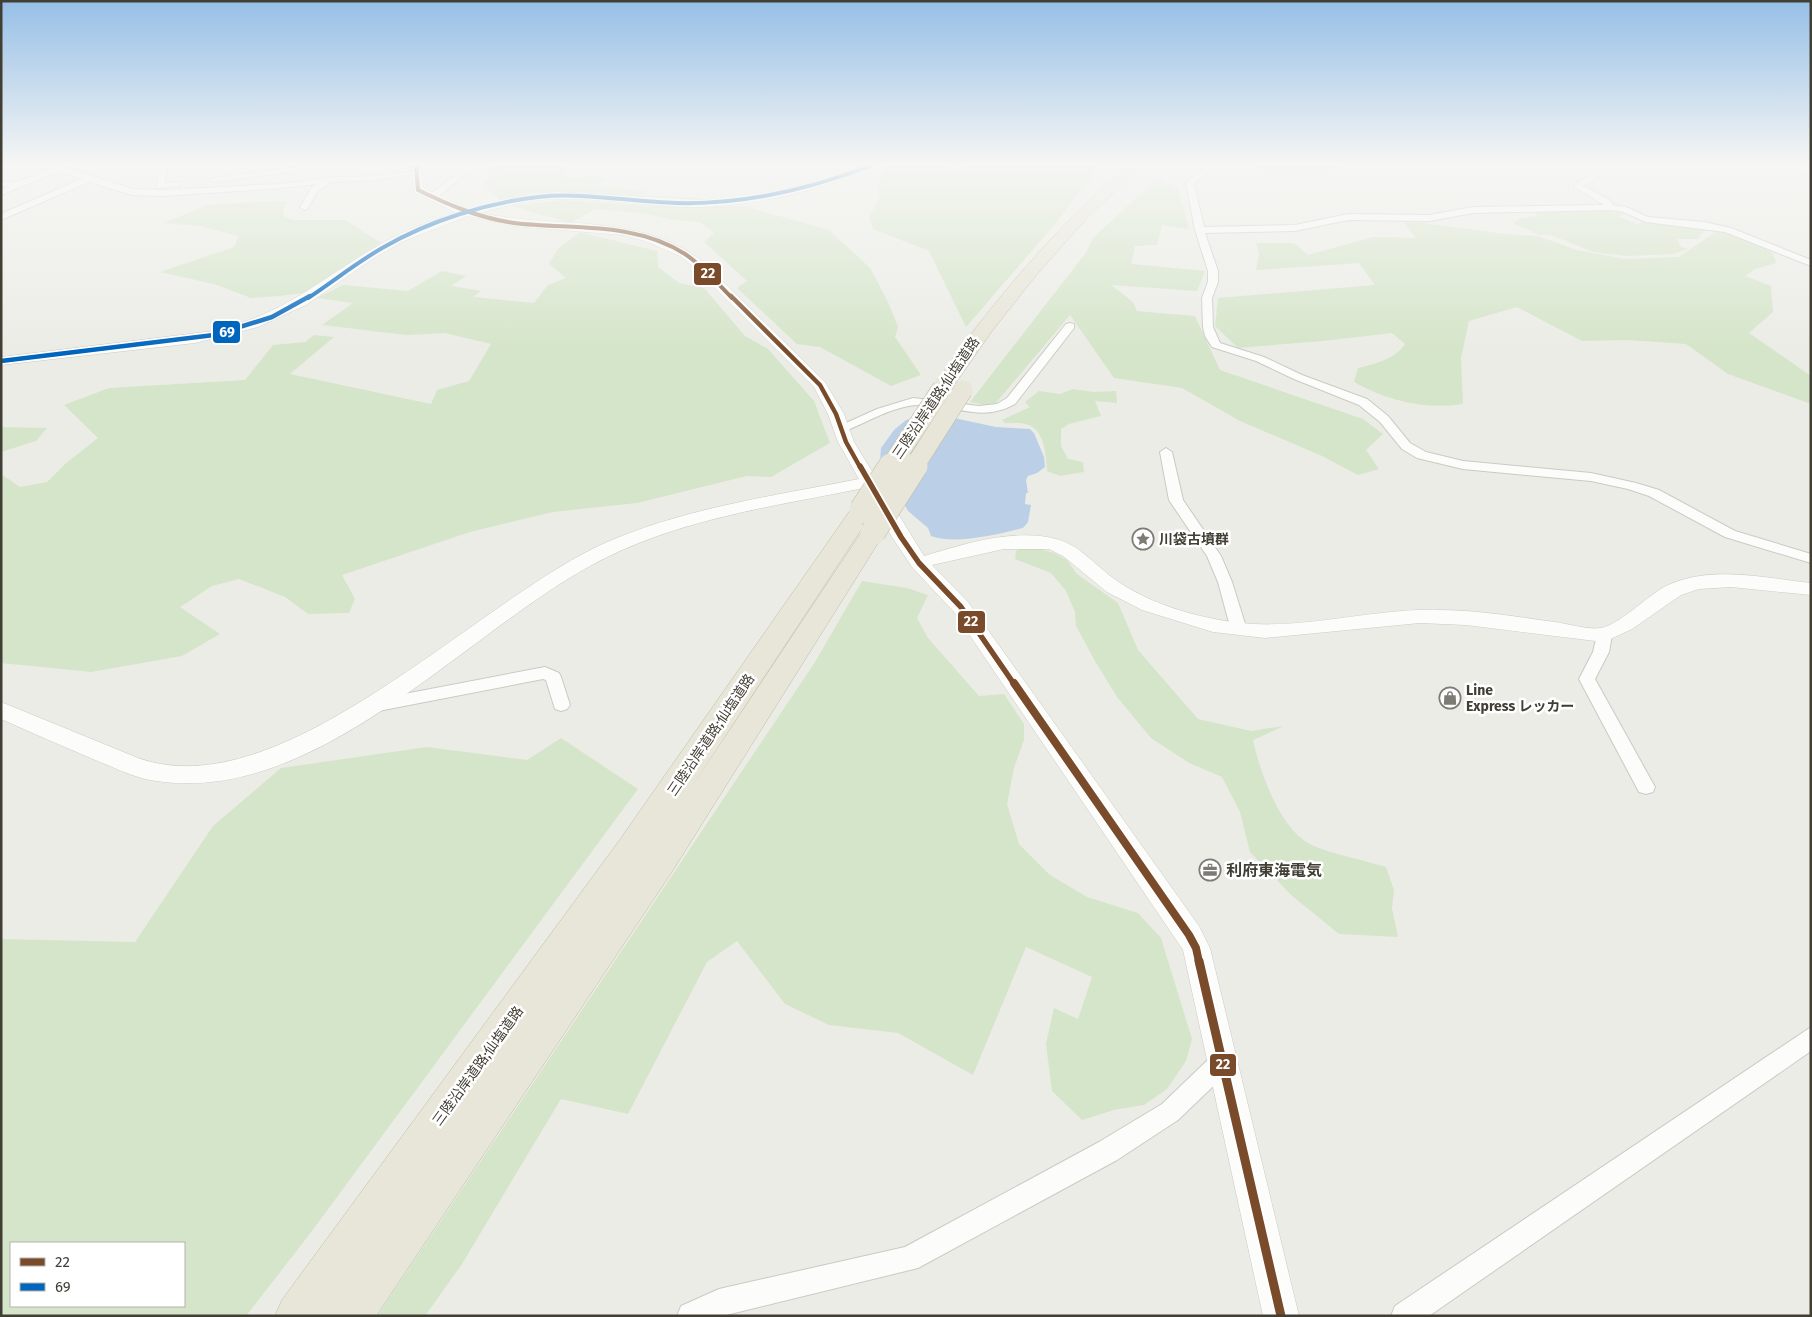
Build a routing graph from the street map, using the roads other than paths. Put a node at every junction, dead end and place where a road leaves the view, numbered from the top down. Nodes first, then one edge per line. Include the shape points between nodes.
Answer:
1 (432, 226) edge
2 (568, 226) edge
3 (1070, 226) edge
4 (1086, 226) edge
5 (1199, 226) edge
6 (1302, 226) edge
7 (1711, 226) edge
8 (1200, 230) junction
9 (1811, 264) edge
10 (1007, 326) dead end
11 (1070, 326) dead end
12 (1, 361) edge
13 (841, 428) junction
14 (1166, 452) dead end
15 (868, 508) junction
16 (1811, 559) edge
17 (919, 563) junction
18 (1811, 589) edge
19 (1239, 630) junction
20 (1604, 635) junction
21 (561, 705) dead end
22 (371, 706) junction
23 (1, 710) edge
24 (1646, 787) dead end
25 (1811, 1038) edge
26 (1222, 1062) junction
27 (298, 1316) edge
28 (349, 1316) edge
29 (691, 1316) edge
30 (1281, 1316) edge
31 (1405, 1316) edge

1 - 12 street via 402,237 290,308 221,334
2 - 13 street via 623,231 684,253 820,385
3 - 15 highway, 三陸沿岸道路;仙塩道路, bridge via 1021,280 976,339 960,383
4 - 10 highway
5 - 8 street
6 - 8 street
7 - 9 street via 1728,230
8 - 16 street via 1213,272 1207,298 1208,327 1216,345 1260,359 1363,402 1384,419 1406,446 1422,455 1463,466 1590,477 1631,486 1654,493 1730,534
11 - 13 street via 1004,407 982,410 920,401
13 - 15 street
14 - 19 street via 1176,500 1214,556
15 - 17 street
15 - 22 street via 680,522 610,548 539,589
15 - 27 highway, 三陸沿岸道路;仙塩道路 via 631,851
15 - 28 highway, 三陸沿岸道路;仙塩道路 via 661,860
17 - 19 street via 1016,542 1052,544 1114,588 1145,604
17 - 26 street via 961,607 1189,935 1199,961
18 - 20 street via 1719,581 1685,586
19 - 20 street via 1282,632 1380,618 1450,616
20 - 24 street via 1602,652 1587,679
21 - 22 street via 553,677 545,673
22 - 23 street via 293,751 250,766 181,775 153,772
25 - 31 street
26 - 29 street via 1170,1112 1108,1151 910,1259 719,1304
26 - 30 street

